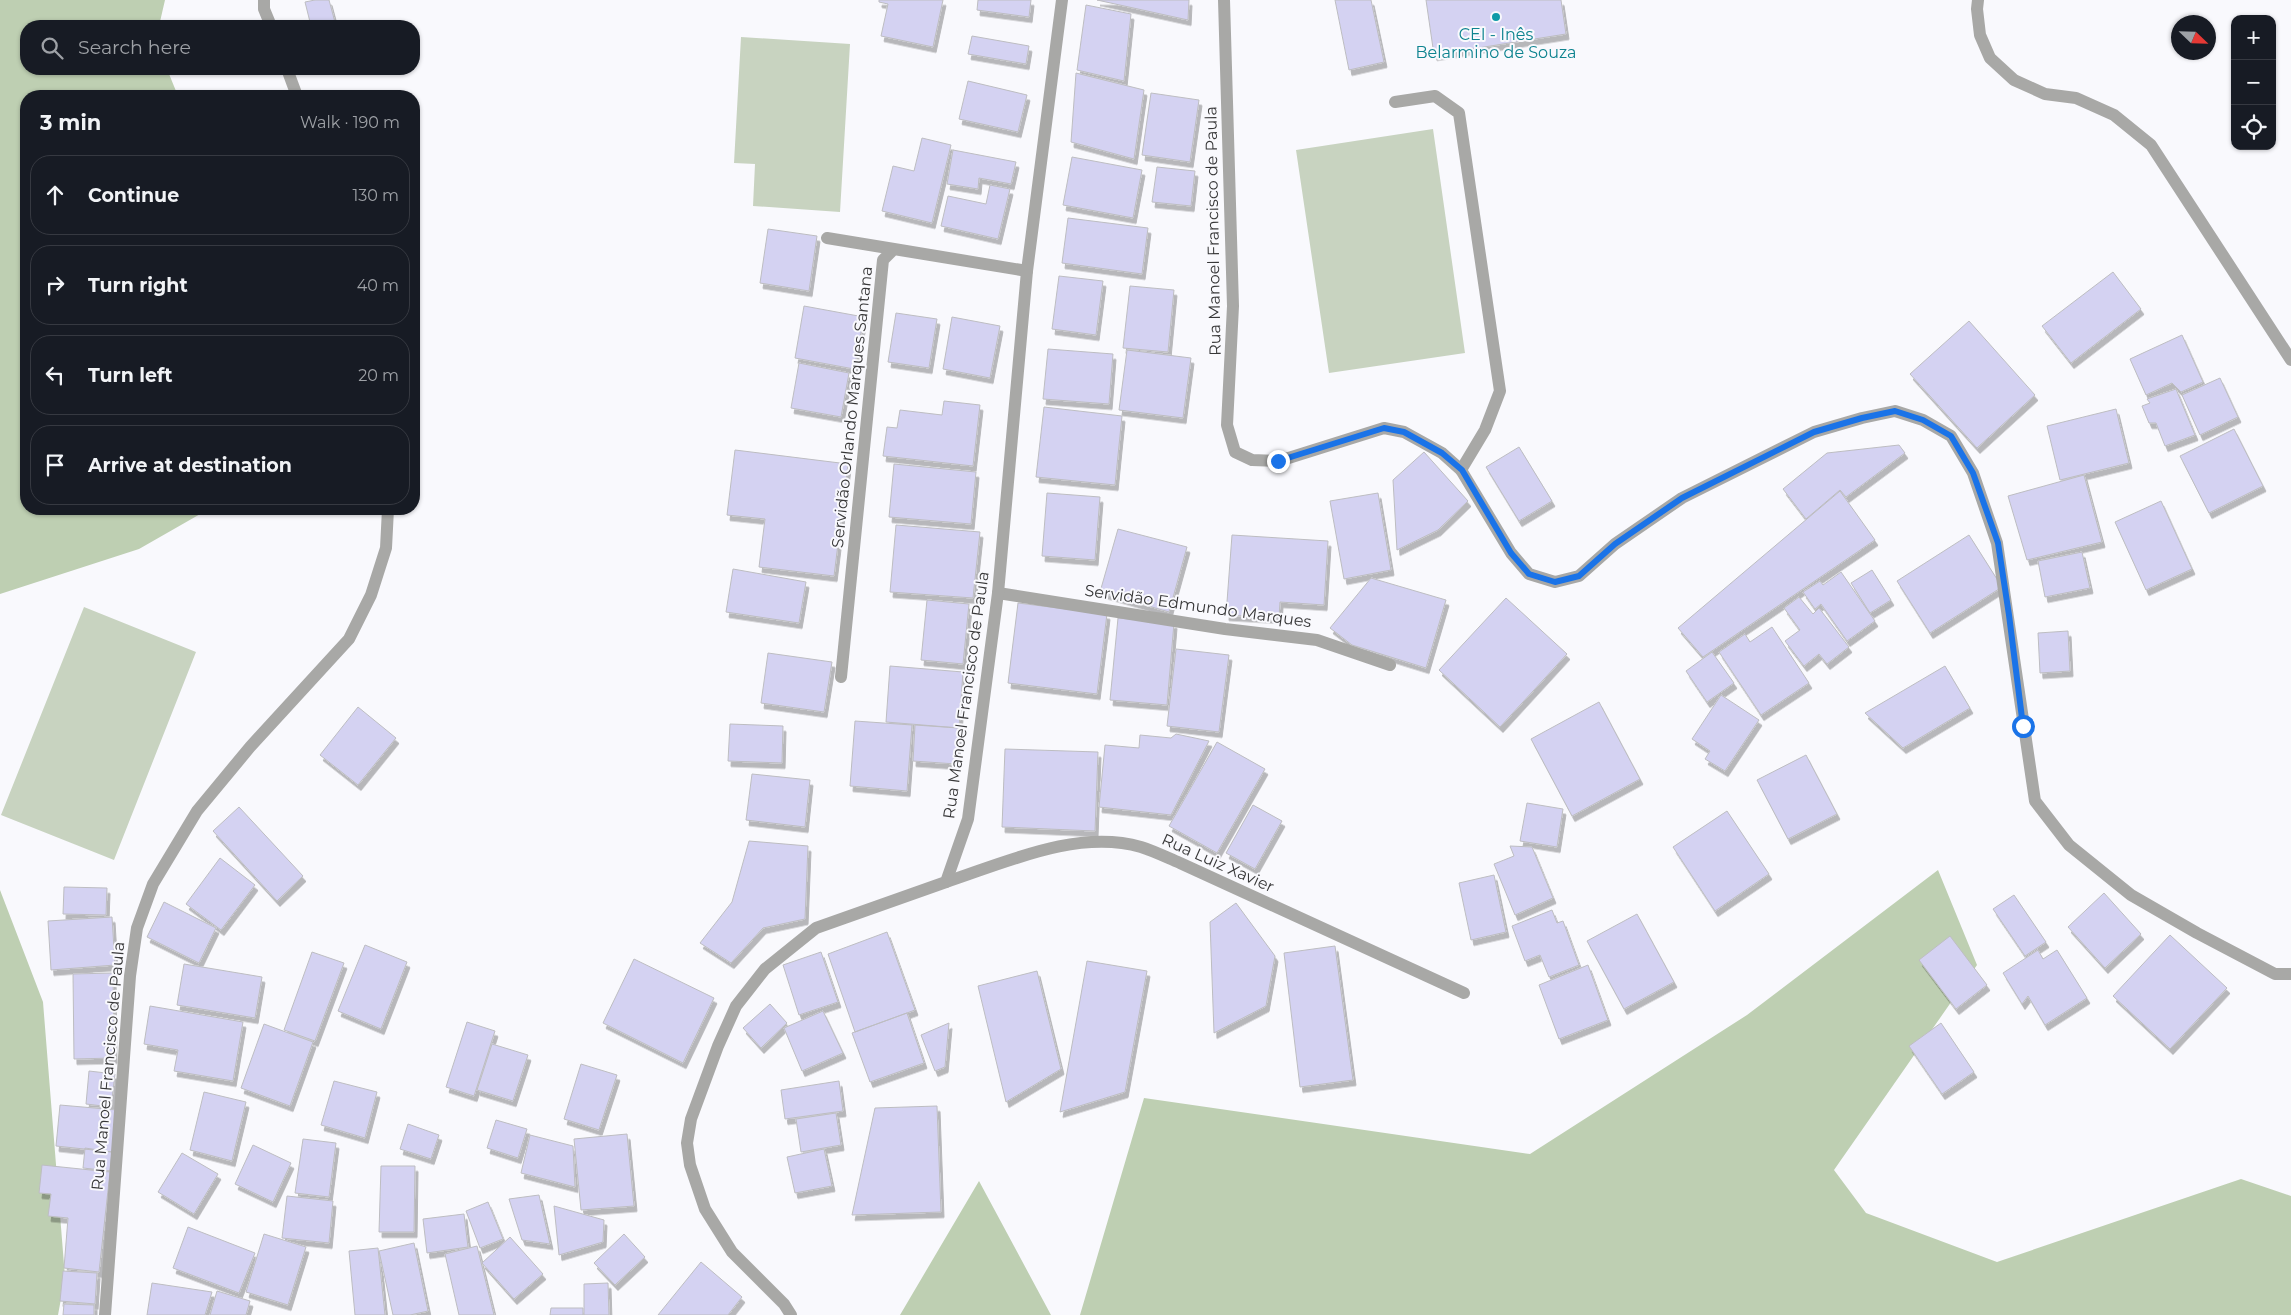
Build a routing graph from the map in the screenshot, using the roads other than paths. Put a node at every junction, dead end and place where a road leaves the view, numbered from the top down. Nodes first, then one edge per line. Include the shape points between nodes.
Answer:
1 (264, 0) edge
2 (1062, 0) edge
3 (1224, 0) edge
4 (1978, 0) edge
5 (268, 20) edge
6 (289, 75) edge
7 (295, 90) edge
8 (1395, 102) dead end
9 (827, 238) dead end
10 (894, 250) junction
11 (1027, 271) junction
12 (2291, 360) edge
13 (1462, 470) junction
14 (388, 515) edge
15 (998, 593) junction
16 (1390, 665) dead end
17 (842, 677) dead end
18 (946, 882) junction
19 (2291, 974) edge
20 (1464, 993) dead end
21 (104, 1315) edge
22 (792, 1315) edge

1 - 5 street
2 - 11 street, Rua Manoel Francisco de Paula
3 - 13 street, Rua Manoel Francisco de Paula via 1233,306 1227,425 1235,452 1252,460 1278,461 1384,428 1404,432 1442,453
4 - 12 street via 1980,35 1990,58 2014,80 2045,94 2076,98 2114,115 2151,145
6 - 7 street
8 - 13 street via 1435,96 1460,113 1500,391 1485,430
9 - 10 street
10 - 11 street
10 - 17 street, Servidão Orlando Marques Santana via 883,260
11 - 15 street, Rua Manoel Francisco de Paula
13 - 19 street, Rua Manoel Francisco de Paula via 1511,553 1529,574 1555,582 1579,576 1615,544 1682,498 1814,432 1895,411 1923,420 1951,436 1973,473 1998,543 2035,801 2070,846 2131,895 2275,974
14 - 21 street, Rua Manoel Francisco de Paula via 386,548 371,595 349,639 250,747 197,811 154,884 136,928
15 - 16 street, Servidão Edmundo Marques via 1225,629 1317,640
15 - 18 street, Rua Manoel Francisco de Paula via 968,819
18 - 20 street, Rua Luiz Xavier via 1038,852 1094,841 1141,847
18 - 22 street via 816,928 765,969 736,1006 691,1119 687,1143 690,1165 705,1209 732,1252

